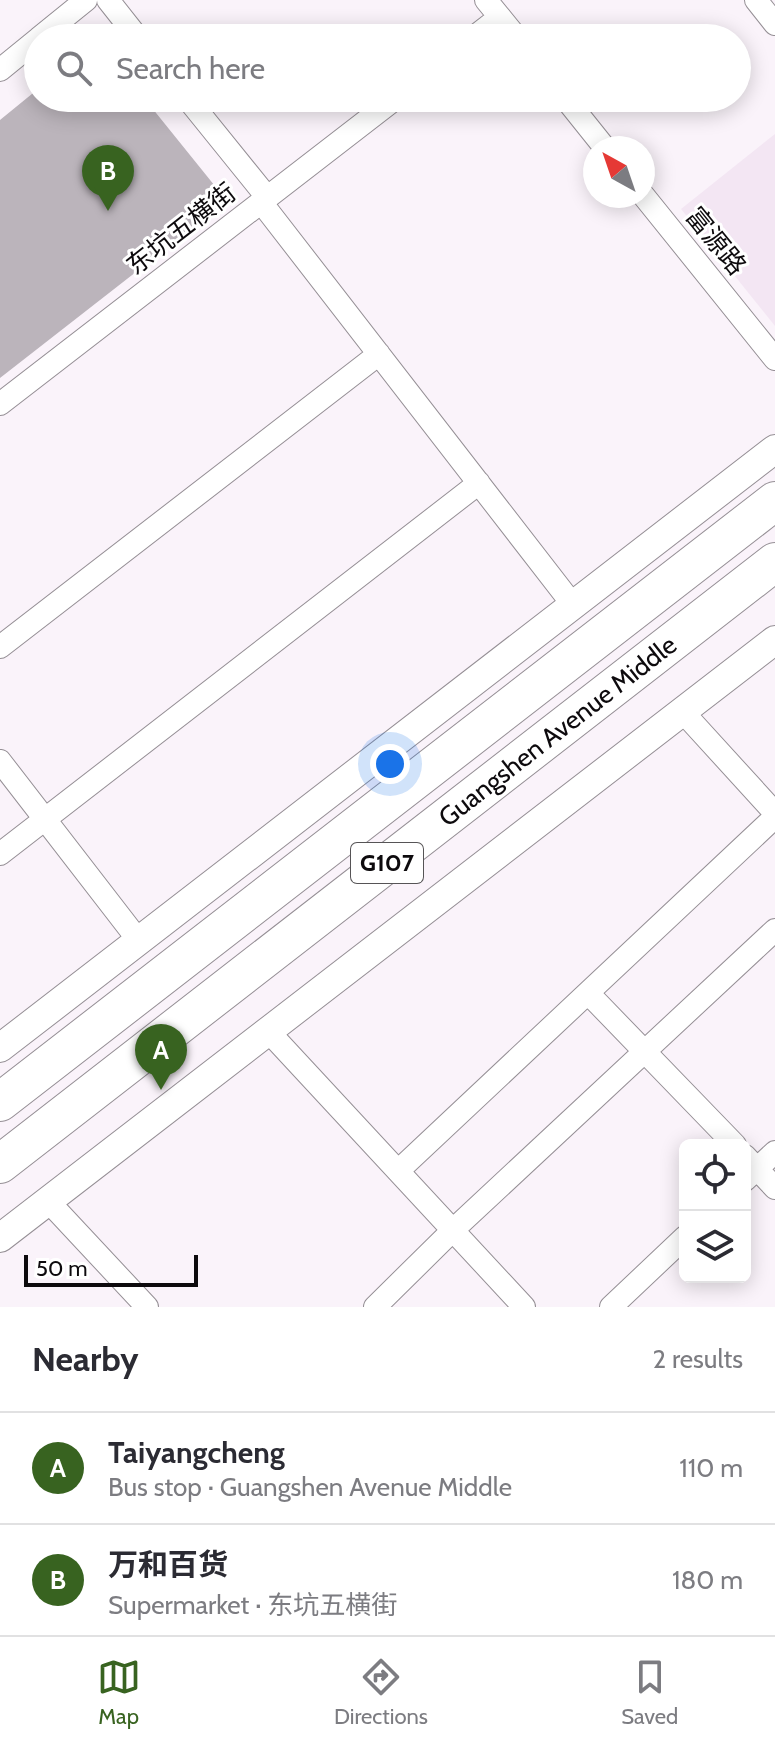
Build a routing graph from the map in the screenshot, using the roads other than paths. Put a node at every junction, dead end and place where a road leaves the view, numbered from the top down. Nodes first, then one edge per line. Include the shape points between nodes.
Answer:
1 (86, 0) edge
2 (108, 0) edge
3 (756, 0) edge
4 (56, 24) edge
5 (127, 24) edge
6 (775, 24) edge
7 (24, 50) edge
8 (0, 70) edge
9 (198, 112) edge
10 (378, 112) edge
11 (576, 112) edge
12 (595, 136) edge
13 (264, 200) junction
14 (653, 208) edge
15 (379, 354) junction
16 (775, 359) edge
17 (0, 404) edge
18 (775, 449) edge
19 (479, 483) junction
20 (775, 501) edge
21 (775, 562) edge
22 (573, 605) junction
23 (775, 640) edge
24 (0, 647) edge
25 (682, 711) junction
26 (0, 761) edge
27 (775, 815) edge
28 (45, 819) junction
29 (0, 854) edge
30 (775, 930) edge
31 (139, 941) junction
32 (588, 993) junction
33 (268, 1031) junction
34 (0, 1048) edge
35 (646, 1050) junction
36 (0, 1102) edge
37 (729, 1139) edge
38 (775, 1152) edge
39 (0, 1164) edge
40 (751, 1167) edge
41 (751, 1170) edge
42 (398, 1171) junction
43 (775, 1188) edge
44 (48, 1201) junction
45 (453, 1230) junction
46 (0, 1238) edge
47 (679, 1243) edge
48 (147, 1307) edge
49 (375, 1307) edge
50 (524, 1307) edge
51 (611, 1307) edge

1 - 4 street
2 - 5 street
3 - 6 street
7 - 8 street
9 - 13 street
10 - 13 street, 东坑五横街
11 - 12 street
13 - 15 street
13 - 17 street, 东坑五横街
14 - 16 street, 富源路
15 - 19 street
15 - 24 street
18 - 22 street
19 - 22 street
19 - 28 street
20 - 36 highway, Guangshen Avenue Middle / G107
21 - 39 highway, Guangshen Avenue Middle / G107
22 - 31 street
23 - 25 street
25 - 27 street
25 - 33 street
26 - 28 street
27 - 32 street
28 - 29 street
28 - 31 street
30 - 35 street
31 - 34 street
32 - 35 street
32 - 42 street
33 - 42 street
33 - 44 street
35 - 37 street
35 - 45 street
38 - 40 street
41 - 43 street
42 - 45 street
44 - 46 street
44 - 48 street
45 - 49 street
45 - 50 street
47 - 51 street

